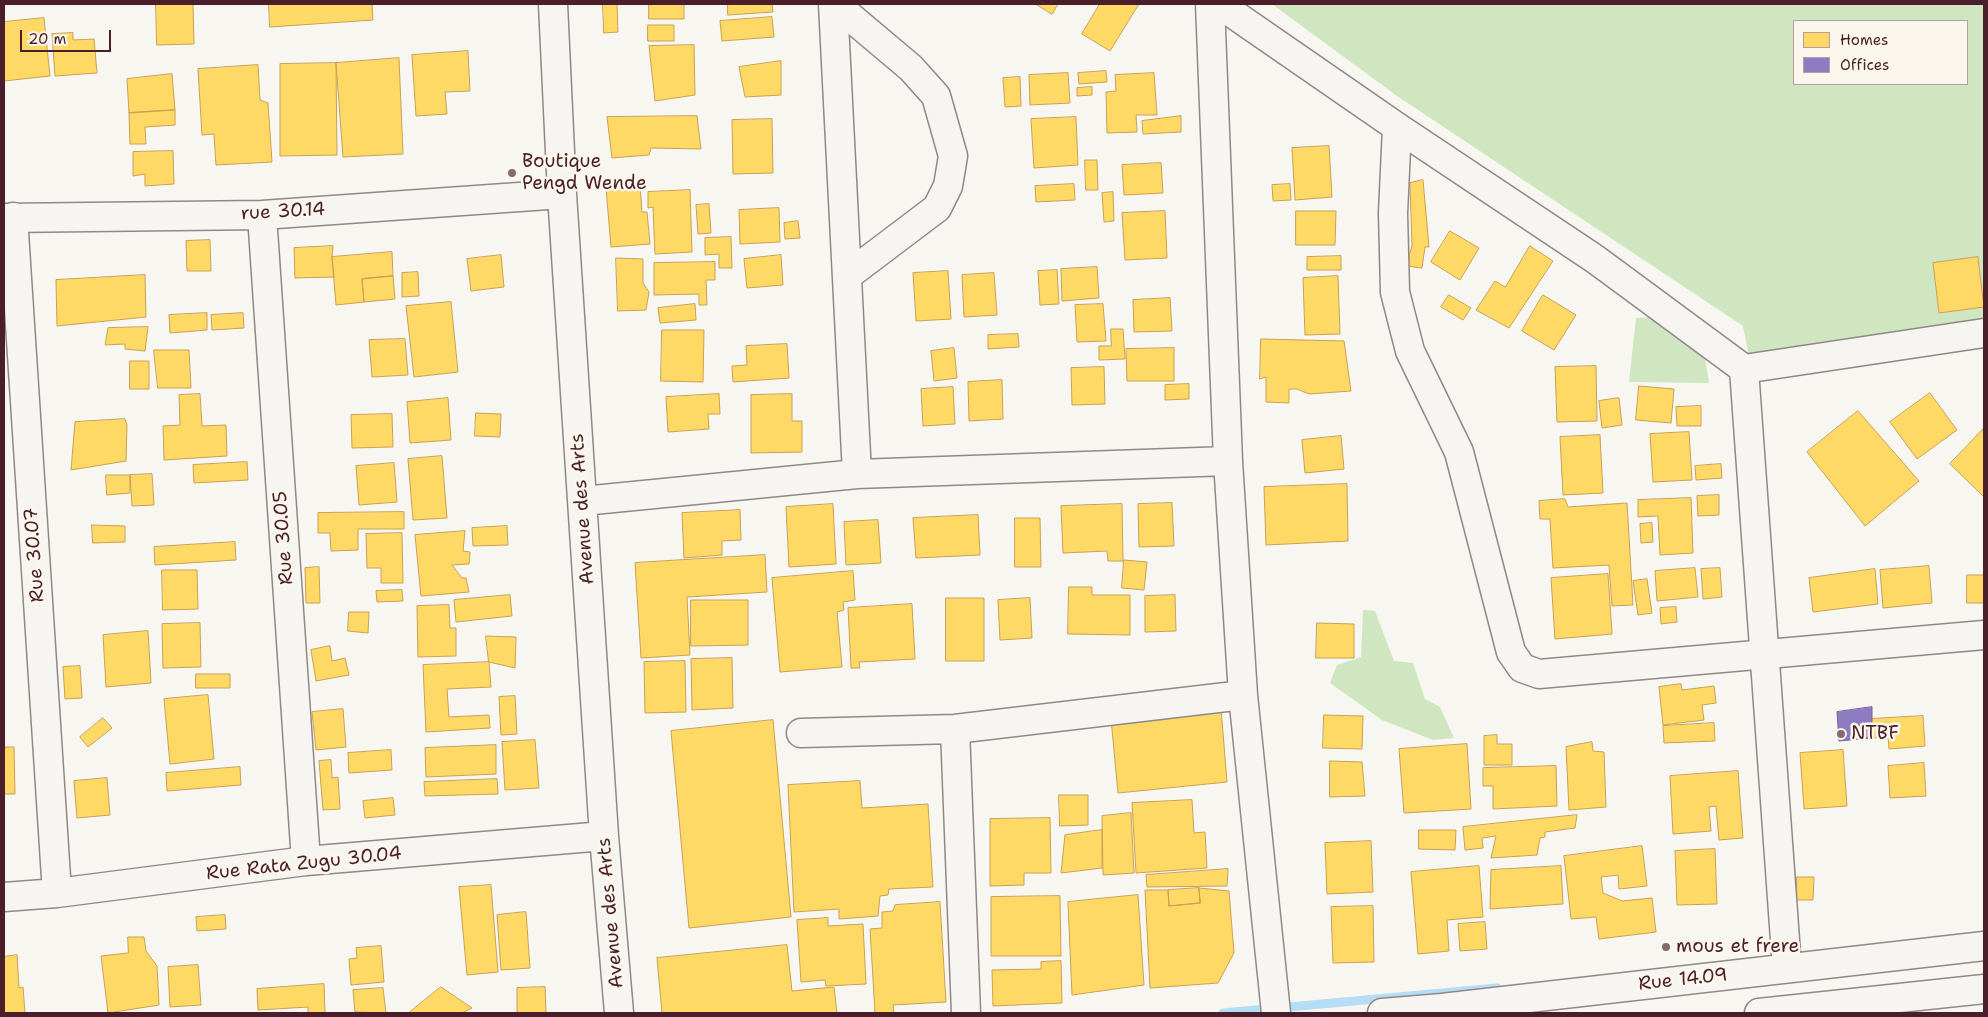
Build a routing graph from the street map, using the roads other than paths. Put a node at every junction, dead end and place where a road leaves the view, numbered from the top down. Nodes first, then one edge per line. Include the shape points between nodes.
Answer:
1 (553, 4) edge
2 (834, 4) edge
3 (1210, 4) edge
4 (1219, 4) edge
5 (1397, 127) junction
6 (562, 194) junction
7 (262, 214) junction
8 (8, 218) edge
9 (847, 276) junction
10 (1984, 333) edge
11 (1744, 369) junction
12 (1228, 461) junction
13 (857, 474) junction
14 (583, 501) junction
15 (1984, 635) edge
16 (1764, 654) junction
17 (1243, 695) junction
18 (955, 730) junction
19 (801, 733) dead end
20 (604, 836) junction
21 (306, 861) junction
22 (58, 893) junction
23 (4, 897) edge
24 (1984, 946) edge
25 (1787, 968) junction
26 (616, 982) junction
27 (1984, 989) edge
28 (601, 1013) edge
29 (619, 1013) edge
30 (966, 1013) edge
31 (1276, 1013) edge
32 (1382, 1013) edge
33 (1759, 1013) edge

1 - 6 street, Avenue des Arts
2 - 9 street
2 - 9 street via 911,68 936,96 952,156 948,186 937,208
3 - 12 street
4 - 5 street
5 - 11 street via 1594,259
5 - 16 street via 1393,213 1395,292 1410,351 1458,452 1511,652 1522,668 1539,674
6 - 7 street, rue 30.14
6 - 14 street, Avenue des Arts
7 - 8 street, rue 30.14
7 - 21 street, Rue 30.05
8 - 22 street, Rue 30.07
9 - 13 street
10 - 11 street
11 - 16 street
12 - 13 street
12 - 17 street
13 - 14 street
14 - 20 street, Avenue des Arts
15 - 16 street
16 - 25 street
17 - 18 street
17 - 31 street
18 - 19 street
18 - 30 street
20 - 21 street, Rue Rata Zugu 30.04
20 - 26 street, Avenue des Arts
21 - 22 street, Rue Rata Zugu 30.04
22 - 23 street, Rue Rata Zugu 30.04
24 - 25 street, Rue 14.09
25 - 32 street, Rue 14.09
26 - 28 street
26 - 29 street, Avenue des Arts
27 - 33 street

